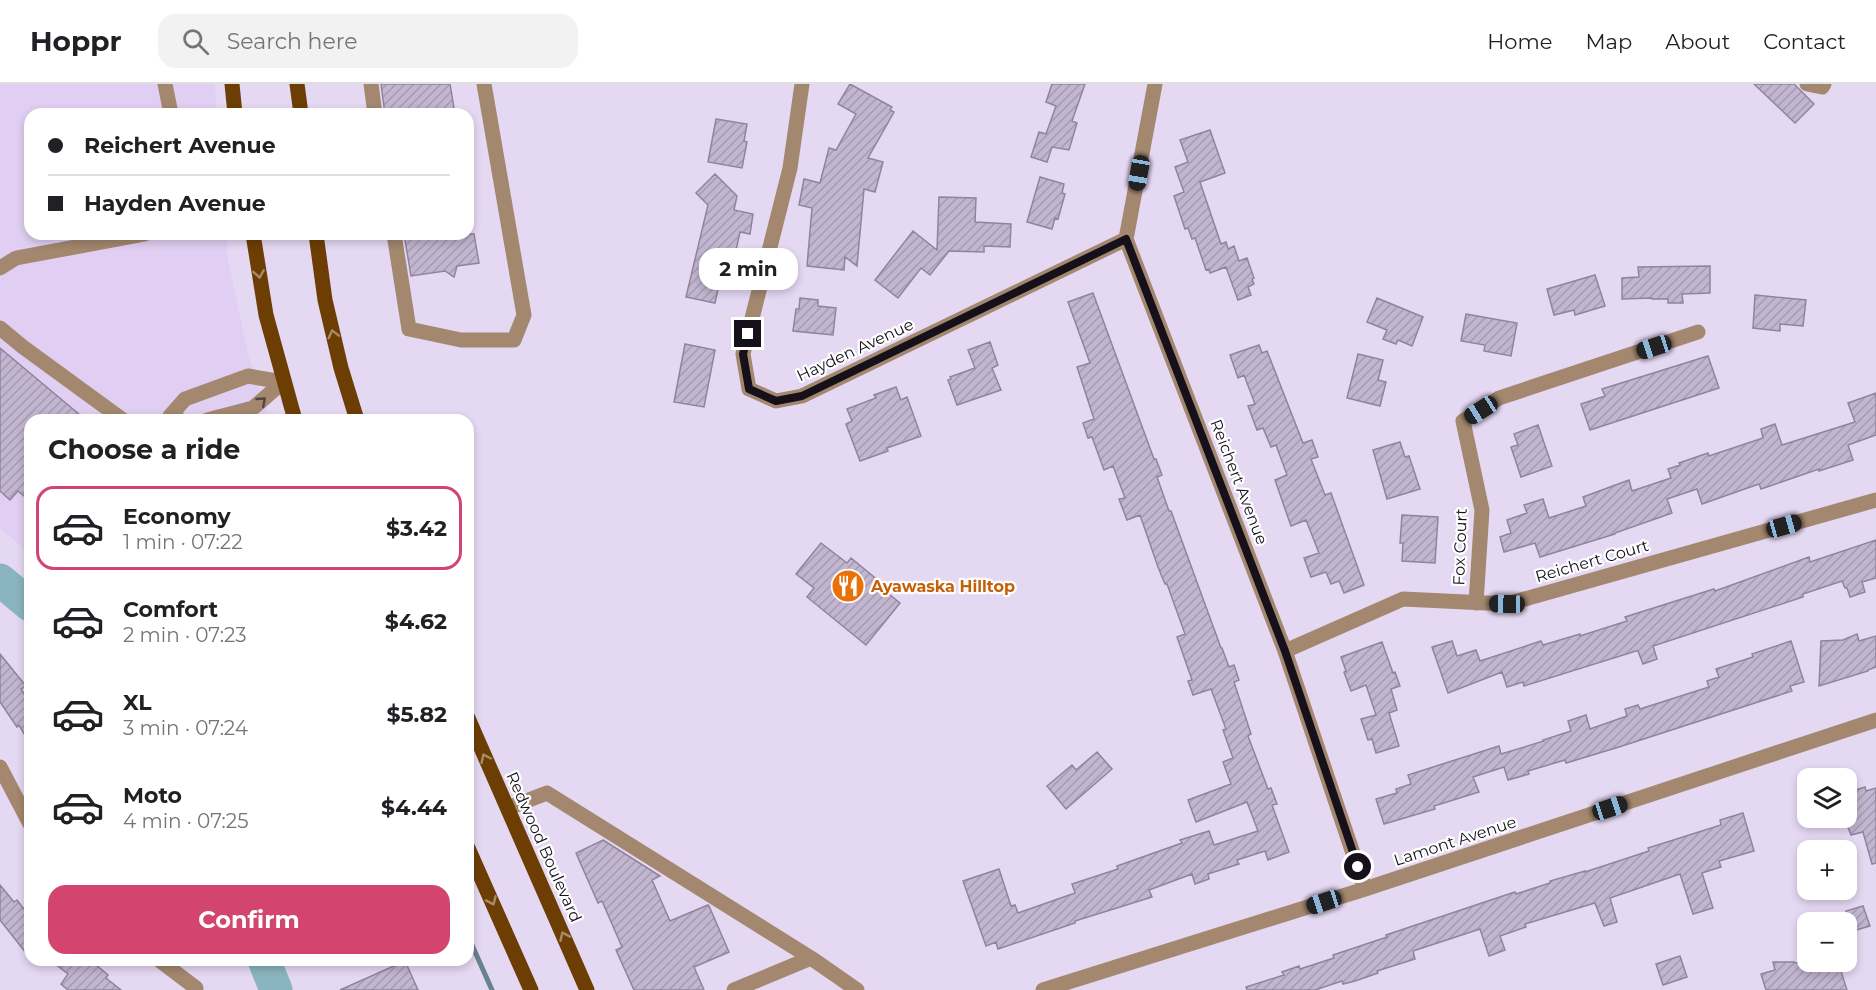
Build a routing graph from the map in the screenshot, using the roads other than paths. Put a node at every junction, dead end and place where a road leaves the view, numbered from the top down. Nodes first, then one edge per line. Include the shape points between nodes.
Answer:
1 (165, 84) edge
2 (232, 84) edge
3 (297, 84) edge
4 (371, 84) edge
5 (484, 84) edge
6 (802, 84) edge
7 (1155, 84) edge
8 (1808, 84) edge
9 (1824, 84) edge
10 (170, 108) edge
11 (234, 108) edge
12 (300, 108) edge
13 (374, 108) edge
14 (1126, 239) junction
15 (113, 240) edge
16 (254, 240) edge
17 (317, 240) edge
18 (395, 240) edge
19 (0, 268) edge
20 (0, 328) edge
21 (1698, 332) dead end
22 (283, 382) junction
23 (115, 414) edge
24 (175, 414) edge
25 (230, 414) edge
26 (293, 414) edge
27 (355, 414) edge
28 (1876, 500) edge
29 (1476, 603) junction
30 (1285, 651) junction
31 (1876, 720) edge
32 (474, 732) edge
33 (0, 767) edge
34 (508, 808) junction
35 (24, 813) edge
36 (474, 862) edge
37 (1365, 889) junction
38 (811, 958) junction
39 (167, 966) edge
40 (196, 988) dead end
41 (531, 990) edge
42 (587, 990) edge
43 (734, 990) edge
44 (857, 990) edge
45 (1043, 990) edge

1 - 10 street
2 - 11 main road
3 - 12 main road
4 - 13 street
5 - 18 street via 524,315 514,340 461,340 409,329
6 - 14 street, Hayden Avenue via 790,168 743,354 749,389 776,401 802,396
7 - 14 street
8 - 9 street
14 - 30 street, Reichert Avenue
15 - 19 street via 16,258
16 -> 22 main road via 266,315
27 -> 17 main road via 325,300
20 - 23 street
21 - 29 street, Fox Court via 1499,398 1463,421 1482,510
22 - 24 street via 249,376 185,399
25 -> 22 street via 253,408
22 - 26 main road
28 - 29 street, Reichert Court via 1507,604
29 - 30 street, Reichert Court via 1403,599
30 - 37 street, Reichert Avenue
31 - 37 street, Lamont Avenue
34 -> 32 main road, Redwood Boulevard
33 - 35 street
34 - 38 street via 547,793
42 -> 34 main road, Redwood Boulevard
36 -> 41 main road
37 - 45 street, Lamont Avenue
38 - 43 street
38 - 44 street
39 - 40 street

